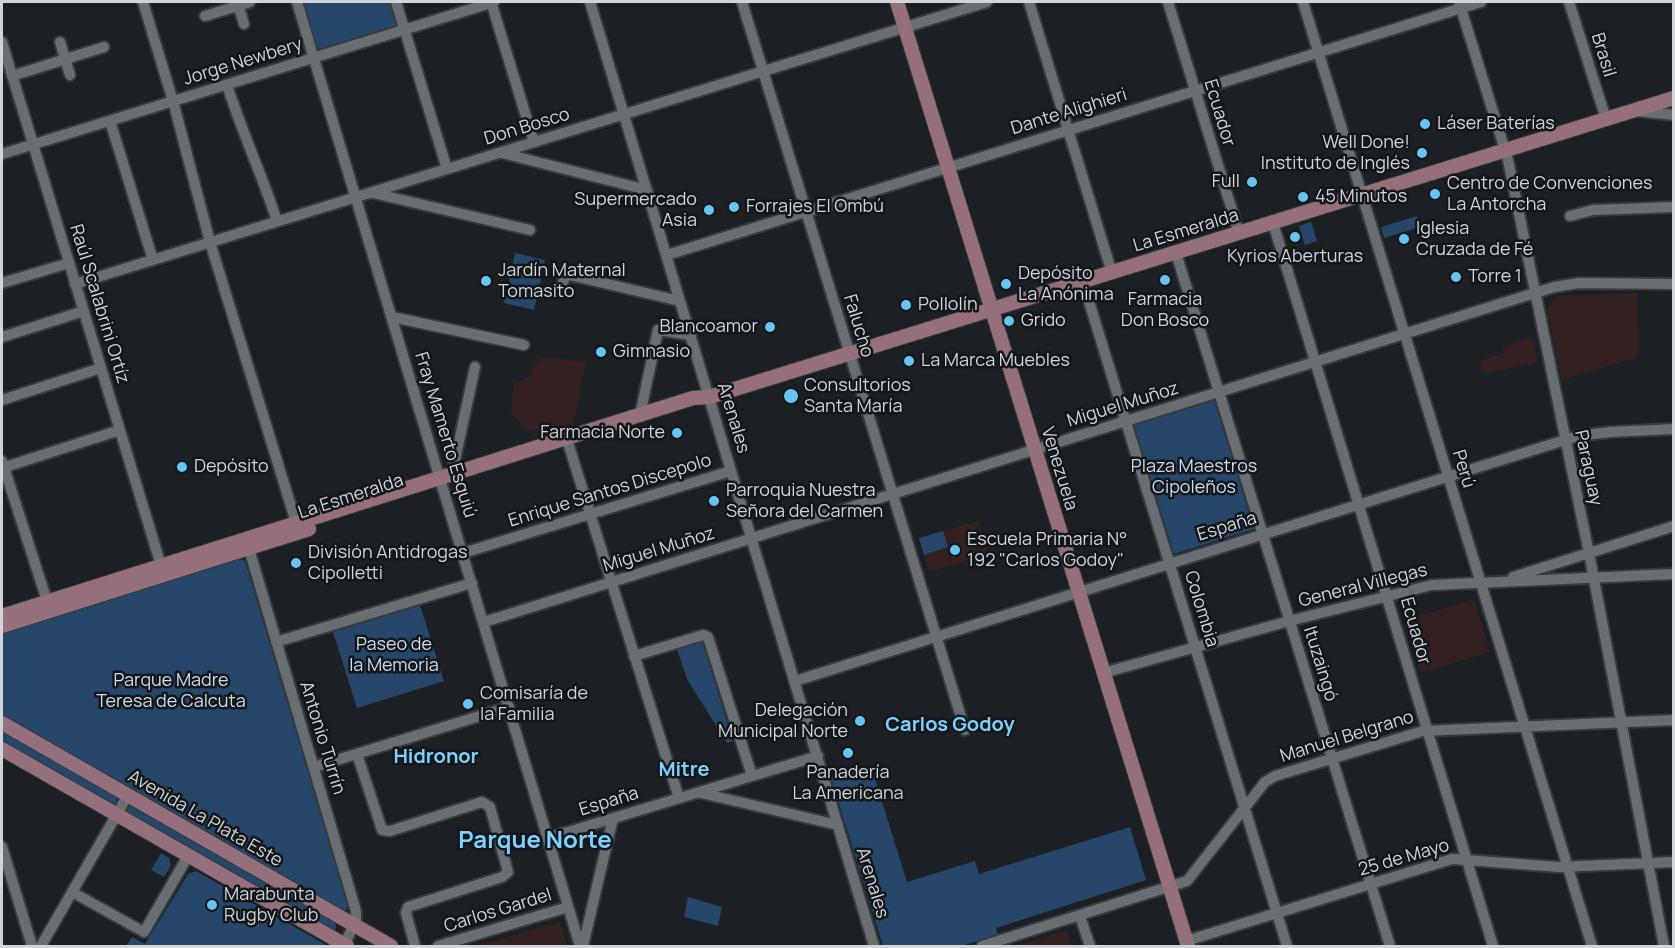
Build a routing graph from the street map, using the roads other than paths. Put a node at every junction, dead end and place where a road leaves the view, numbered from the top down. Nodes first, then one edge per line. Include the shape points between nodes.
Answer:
1 (143, 2) edge
2 (250, 2) edge
3 (297, 2) edge
4 (396, 2) edge
5 (492, 2) edge
6 (590, 2) edge
7 (742, 2) edge
8 (897, 2) edge
9 (987, 2) edge
10 (1029, 2) edge
11 (1168, 2) edge
12 (1303, 2) edge
13 (1481, 2) edge
14 (1569, 2) edge
15 (237, 3) edge
16 (1460, 4) edge
17 (205, 16) dead end
18 (244, 24) dead end
19 (905, 27) junction
20 (405, 30) junction
21 (2, 42) edge
22 (60, 42) dead end
23 (104, 47) dead end
24 (1319, 52) junction
25 (314, 58) junction
26 (66, 59) junction
27 (763, 71) junction
28 (70, 75) dead end
29 (12, 76) junction
30 (227, 85) junction
31 (1195, 90) junction
32 (1674, 98) edge
33 (173, 101) junction
34 (1632, 111) junction
35 (624, 115) junction
36 (1674, 115) edge
37 (1605, 119) junction
38 (110, 121) junction
39 (1069, 130) junction
40 (534, 142) junction
41 (33, 144) junction
42 (1506, 150) junction
43 (501, 153) junction
44 (2, 154) edge
45 (947, 167) junction
46 (447, 169) junction
47 (647, 190) junction
48 (371, 192) junction
49 (1362, 195) junction
50 (356, 197) junction
51 (1674, 207) edge
52 (806, 212) junction
53 (1570, 216) dead end
54 (277, 221) junction
55 (1273, 223) junction
56 (530, 230) dead end
57 (1239, 233) junction
58 (210, 242) junction
59 (1176, 253) junction
60 (667, 255) junction
61 (153, 260) junction
62 (69, 263) junction
63 (1112, 273) junction
64 (1083, 282) junction
65 (2, 283) edge
66 (75, 284) junction
67 (1674, 284) edge
68 (561, 291) dead end
69 (1536, 293) junction
70 (681, 301) junction
71 (991, 310) junction
72 (84, 311) junction
73 (392, 317) junction
74 (1405, 334) junction
75 (691, 335) junction
76 (2, 337) edge
77 (524, 345) dead end
78 (850, 354) junction
79 (1316, 362) junction
80 (475, 367) dead end
81 (101, 368) junction
82 (1219, 392) junction
83 (710, 397) junction
84 (2, 400) edge
85 (640, 415) junction
86 (1126, 421) junction
87 (1674, 429) edge
88 (120, 430) junction
89 (1566, 440) junction
90 (569, 446) junction
91 (1034, 450) junction
92 (2, 466) edge
93 (731, 471) junction
94 (1448, 476) junction
95 (445, 480) junction
96 (893, 494) junction
97 (1360, 504) junction
98 (590, 514) junction
99 (1674, 526) edge
100 (298, 527) junction
101 (1262, 533) junction
102 (752, 538) junction
103 (247, 544) junction
104 (463, 553) junction
105 (1588, 553) junction
106 (1169, 562) junction
107 (163, 570) junction
108 (1674, 574) edge
109 (1593, 577) junction
110 (1498, 581) junction
111 (611, 582) junction
112 (1481, 582) junction
113 (472, 583) junction
114 (1078, 591) junction
115 (1387, 596) junction
116 (47, 601) junction
117 (2, 616) edge
118 (1289, 621) junction
119 (483, 622) junction
120 (2, 626) edge
121 (936, 636) junction
122 (276, 642) junction
123 (1195, 647) junction
124 (633, 656) junction
125 (1103, 673) junction
126 (795, 681) junction
127 (509, 707) junction
128 (1674, 720) edge
129 (1621, 722) junction
130 (2, 723) edge
131 (1525, 726) junction
132 (965, 730) dead end
133 (1427, 731) junction
134 (2, 749) edge
135 (357, 754) junction
136 (818, 756) junction
137 (1332, 758) junction
138 (314, 767) junction
139 (752, 776) junction
140 (698, 792) junction
141 (128, 795) junction
142 (679, 798) junction
143 (1245, 808) junction
144 (117, 815) junction
145 (614, 818) junction
146 (838, 825) junction
147 (548, 838) junction
148 (2, 847) edge
149 (188, 856) junction
150 (1466, 858) junction
151 (1674, 862) edge
152 (1648, 864) junction
153 (1568, 867) junction
154 (1371, 884) junction
155 (1170, 888) junction
156 (72, 892) junction
157 (568, 907) junction
158 (1277, 913) junction
159 (1080, 916) junction
160 (355, 926) junction
161 (1187, 944) edge
162 (32, 946) edge
163 (41, 946) edge
164 (345, 946) edge
165 (391, 946) edge
166 (416, 946) edge
167 (438, 946) edge
168 (582, 946) edge
169 (874, 946) edge
170 (982, 946) edge
171 (1090, 946) edge
172 (1287, 946) edge
173 (1390, 946) edge
174 (1493, 946) edge
175 (1592, 946) edge
176 (1664, 946) edge

1 - 33 street
2 - 15 street
3 - 25 street, Fray Mamerto Esquiú
4 - 20 street
5 - 20 street, Jorge Newbery
5 - 40 street
6 - 35 street, Arenales
7 - 27 street, Falucho
8 - 19 main road, Venezuela
9 - 19 street, Don Bosco
10 - 39 street
11 - 31 street, Ecuador
12 - 24 street, Perú
13 - 16 street, Dante Alighieri
14 - 37 street, Brasil
15 - 17 street
15 - 18 street
16 - 24 street, Dante Alighieri
16 - 42 street, Paraguay
19 - 27 street, Don Bosco
19 - 45 main road, Venezuela
20 - 25 street, Jorge Newbery
20 - 46 street
21 - 29 street, Raúl Scalabrini Ortíz
22 - 26 street
23 - 26 street
24 - 31 street, Dante Alighieri
24 - 49 street, Perú
25 - 30 street, Jorge Newbery
25 - 50 street, Fray Mamerto Esquiú
26 - 28 street
26 - 29 street
27 - 35 street, Don Bosco
27 - 52 street, Falucho
29 - 41 street, Raúl Scalabrini Ortíz
30 - 33 street, Jorge Newbery
30 - 54 street
31 - 39 street, Dante Alighieri
31 - 57 street, Ecuador
32 - 34 main road, La Esmeralda
33 - 38 street, Jorge Newbery
33 - 58 street
34 - 36 street
34 - 37 main road, La Esmeralda
35 - 40 street, Don Bosco
35 - 47 street, Arenales
37 - 42 main road, La Esmeralda
38 - 41 street, Jorge Newbery
38 - 61 street
39 - 45 street, Dante Alighieri
39 - 63 street
40 - 43 street, Don Bosco
41 - 44 street, Jorge Newbery
41 - 62 street, Raúl Scalabrini Ortíz
42 - 49 main road, La Esmeralda
42 - 69 street, Paraguay
43 - 46 street, Don Bosco
43 - 47 street
45 - 52 street, Dante Alighieri
45 - 71 main road, Venezuela
46 - 48 street, Don Bosco
47 - 60 street, Arenales
48 - 50 street, Don Bosco
48 - 56 street
49 - 55 main road, La Esmeralda
49 - 74 street, Perú
50 - 54 street, Don Bosco
50 - 73 street, Fray Mamerto Esquiú
51 - 53 street via 1593,210
52 - 60 street, Dante Alighieri
52 - 78 street, Falucho
54 - 58 street, Don Bosco
55 - 57 main road, La Esmeralda
55 - 79 street, Ecuador
57 - 59 main road, La Esmeralda
58 - 61 street, Don Bosco
58 - 100 street
59 - 63 main road, La Esmeralda
59 - 82 street, Ituzaingó
60 - 70 street, Arenales
61 - 66 street, Don Bosco
62 - 65 street
62 - 66 street, Raúl Scalabrini Ortíz
63 - 64 main road, La Esmeralda
64 - 71 main road, La Esmeralda
64 - 86 street, Colombia
66 - 72 street, Raúl Scalabrini Ortíz
67 - 69 street, Miguel Muñoz via 1573,284
68 - 70 street via 565,274
69 - 74 street, Miguel Muñoz
69 - 89 street, Paraguay
70 - 75 street, Arenales
71 - 78 main road, La Esmeralda
71 - 91 main road, Venezuela
72 - 76 street
72 - 81 street, Raúl Scalabrini Ortíz
73 - 77 street
73 - 95 street, Fray Mamerto Esquiú
74 - 79 street, Miguel Muñoz
74 - 94 street, Perú
75 - 83 street, Arenales
75 - 85 street via 658,330
78 - 83 main road, La Esmeralda
78 - 96 street, Falucho
79 - 82 street, Miguel Muñoz
79 - 97 street, Ecuador
80 - 95 street
81 - 84 street
81 - 88 street, Raúl Scalabrini Ortíz
82 - 86 street, Miguel Muñoz
82 - 101 street, Ituzaingó
83 - 85 main road, La Esmeralda via 693,398
83 - 90 main road, La Esmeralda via 696,406
83 - 93 street, Arenales
85 - 95 main road, La Esmeralda
86 - 91 street, Miguel Muñoz
86 - 106 street, Colombia
87 - 89 street, España via 1603,432
88 - 92 street
88 - 107 street, Raúl Scalabrini Ortíz
89 - 94 street, España
89 - 105 street, Paraguay
90 - 95 main road, La Esmeralda
90 - 98 street
91 - 96 street, Miguel Muñoz
91 - 114 main road, Venezuela
92 - 116 street
93 - 98 street, Enrique Santos Discepolo
93 - 102 street, Arenales
94 - 97 street, España
94 - 112 street, Perú
95 - 100 main road, La Esmeralda
95 - 104 street, Fray Mamerto Esquiú
96 - 102 street, Miguel Muñoz
96 - 121 street, Falucho
97 - 101 street, España
97 - 115 street, Ecuador
98 - 104 street, Enrique Santos Discepolo
98 - 111 street
99 - 105 street
100 - 103 main road, La Esmeralda
101 - 106 street, España
101 - 118 street, Ituzaingó
102 - 111 street, Miguel Muñoz
102 - 126 street, Arenales
103 - 107 main road, La Esmeralda
103 - 122 street, Antonio Turrín
104 - 113 street, Fray Mamerto Esquiú
105 - 109 street, Paraguay
105 - 110 street
106 - 114 street, España
106 - 123 street, Colombia
107 - 116 main road, La Esmeralda
107 - 120 main road, La Esmeralda
108 - 109 street, General Villegas
109 - 110 street, General Villegas
109 - 129 street, Paraguay
110 - 112 street, General Villegas
111 - 119 street, Miguel Muñoz
111 - 124 street
112 - 115 street, General Villegas via 1432,585
112 - 131 street, Perú
113 - 119 street, Fray Mamerto Esquiú
113 - 122 street
114 - 121 street, España
114 - 125 main road, Venezuela
115 - 118 street, General Villegas
115 - 133 street, Ecuador
116 - 117 main road, La Esmeralda
118 - 123 street, General Villegas
118 - 137 street, Ituzaingó
119 - 127 street, Fray Mamerto Esquiú
121 - 126 street, España
121 - 132 street, Falucho
122 - 138 street, Antonio Turrín
123 - 125 street, General Villegas
123 - 143 street, Colombia
124 - 139 street via 702,635 708,637
124 - 142 street
125 - 155 main road, Venezuela
126 - 136 street, Arenales
127 - 135 street
127 - 147 street, Fray Mamerto Esquiú
128 - 129 street, Manuel Belgrano
129 - 131 street, Manuel Belgrano
129 - 152 street, Paraguay
130 - 141 main road, Avenida La Plata Este
131 - 133 street, Manuel Belgrano
131 - 153 street, Perú
133 - 137 street, Manuel Belgrano
133 - 150 street, Ecuador
134 - 144 main road
135 - 138 street
135 - 166 street via 382,830 390,831 482,802 489,804 508,872 408,907 405,913
136 - 139 street, España
136 - 146 street, Arenales
137 - 143 street, Manuel Belgrano via 1270,778
137 - 154 street, Ituzaingó
138 - 160 street, Antonio Turrín via 356,911
139 - 140 street, España
140 - 142 street, España
140 - 146 street
141 - 144 street
141 - 160 main road, Avenida La Plata Este
142 - 145 street, España
143 - 155 street, Manuel Belgrano via 1190,879
143 - 158 street, Colombia
144 - 149 main road
144 - 156 street
145 - 147 street, España
145 - 168 street
146 - 169 street, Arenales
147 - 157 street, Fray Mamerto Esquiú
148 - 162 street
149 - 156 street via 144,932
149 - 164 main road
150 - 153 street, 25 de Mayo
150 - 154 street, 25 de Mayo
150 - 174 street, Ecuador
151 - 152 street, 25 de Mayo
152 - 153 street, 25 de Mayo
152 - 176 street, Paraguay
153 - 175 street, Perú
154 - 158 street, 25 de Mayo
154 - 173 street, Ituzaingó
155 - 159 street, Manuel Belgrano
155 - 161 main road, Venezuela
156 - 163 street
157 - 167 street, Carlos Gardel
157 - 168 street, Fray Mamerto Esquiú
158 - 161 street, 25 de Mayo
158 - 172 street, Colombia
159 - 170 street, Manuel Belgrano
159 - 171 street
160 - 164 street
160 - 165 main road, Avenida La Plata Este

